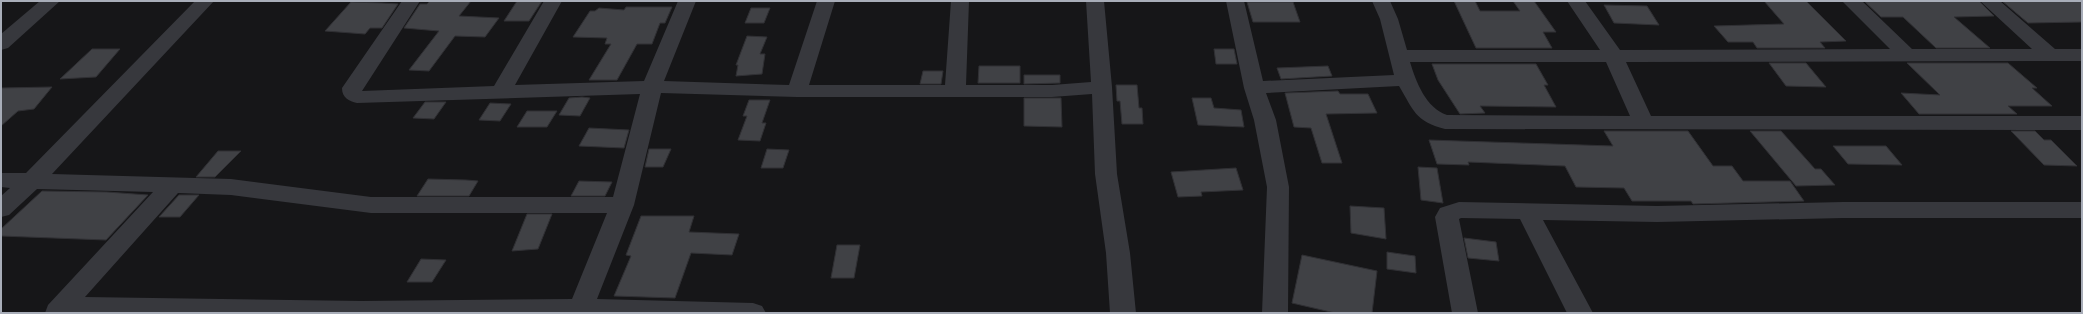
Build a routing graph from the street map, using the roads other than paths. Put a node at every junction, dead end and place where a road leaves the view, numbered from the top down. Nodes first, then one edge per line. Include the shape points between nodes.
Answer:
1 (51, 1) edge
2 (206, 1) edge
3 (411, 1) edge
4 (553, 1) edge
5 (687, 1) edge
6 (826, 1) edge
7 (960, 1) edge
8 (1095, 1) edge
9 (1236, 1) edge
10 (1381, 1) edge
11 (1576, 1) edge
12 (1851, 1) edge
13 (1989, 1) edge
14 (1, 44) edge
15 (1614, 54) junction
16 (1907, 55) junction
17 (2050, 55) junction
18 (2082, 55) edge
19 (1398, 56) junction
20 (1405, 80) junction
21 (652, 87) junction
22 (1102, 87) junction
23 (1254, 88) junction
24 (797, 91) junction
25 (955, 91) junction
26 (500, 93) junction
27 (1643, 122) junction
28 (2082, 123) edge
29 (1, 180) edge
30 (33, 180) junction
31 (173, 184) junction
32 (622, 205) junction
33 (1, 208) edge
34 (2082, 210) edge
35 (1527, 211) junction
36 (60, 309) edge
37 (580, 310) edge
38 (753, 313) edge
39 (1124, 313) edge
40 (1275, 313) edge
41 (1465, 313) edge
42 (1580, 313) edge

1 - 14 street
2 - 30 street
3 - 26 street via 352,88 352,93 365,98
4 - 26 street
5 - 21 street
6 - 24 street
7 - 25 street
8 - 22 street
9 - 23 street
10 - 19 street
11 - 15 street
12 - 16 street
13 - 17 street
15 - 16 street
15 - 19 street
15 - 27 street
16 - 17 street
17 - 18 street
19 - 20 street
20 - 23 street
20 - 27 street via 1424,110 1431,117 1445,122
21 - 24 street
21 - 26 street
21 - 32 street
22 - 25 street via 1052,91
22 - 39 street via 1106,174
23 - 40 street via 1265,120 1278,187
24 - 25 street
27 - 28 street
29 - 30 street
30 - 31 street
30 - 33 street
31 - 32 street via 231,187 371,205
31 - 36 street
32 - 37 street
34 - 35 street via 1851,210 1657,214
35 - 41 street via 1459,210 1448,214 1446,218 1455,252
35 - 42 street
36 - 37 street via 362,312
37 - 38 street

